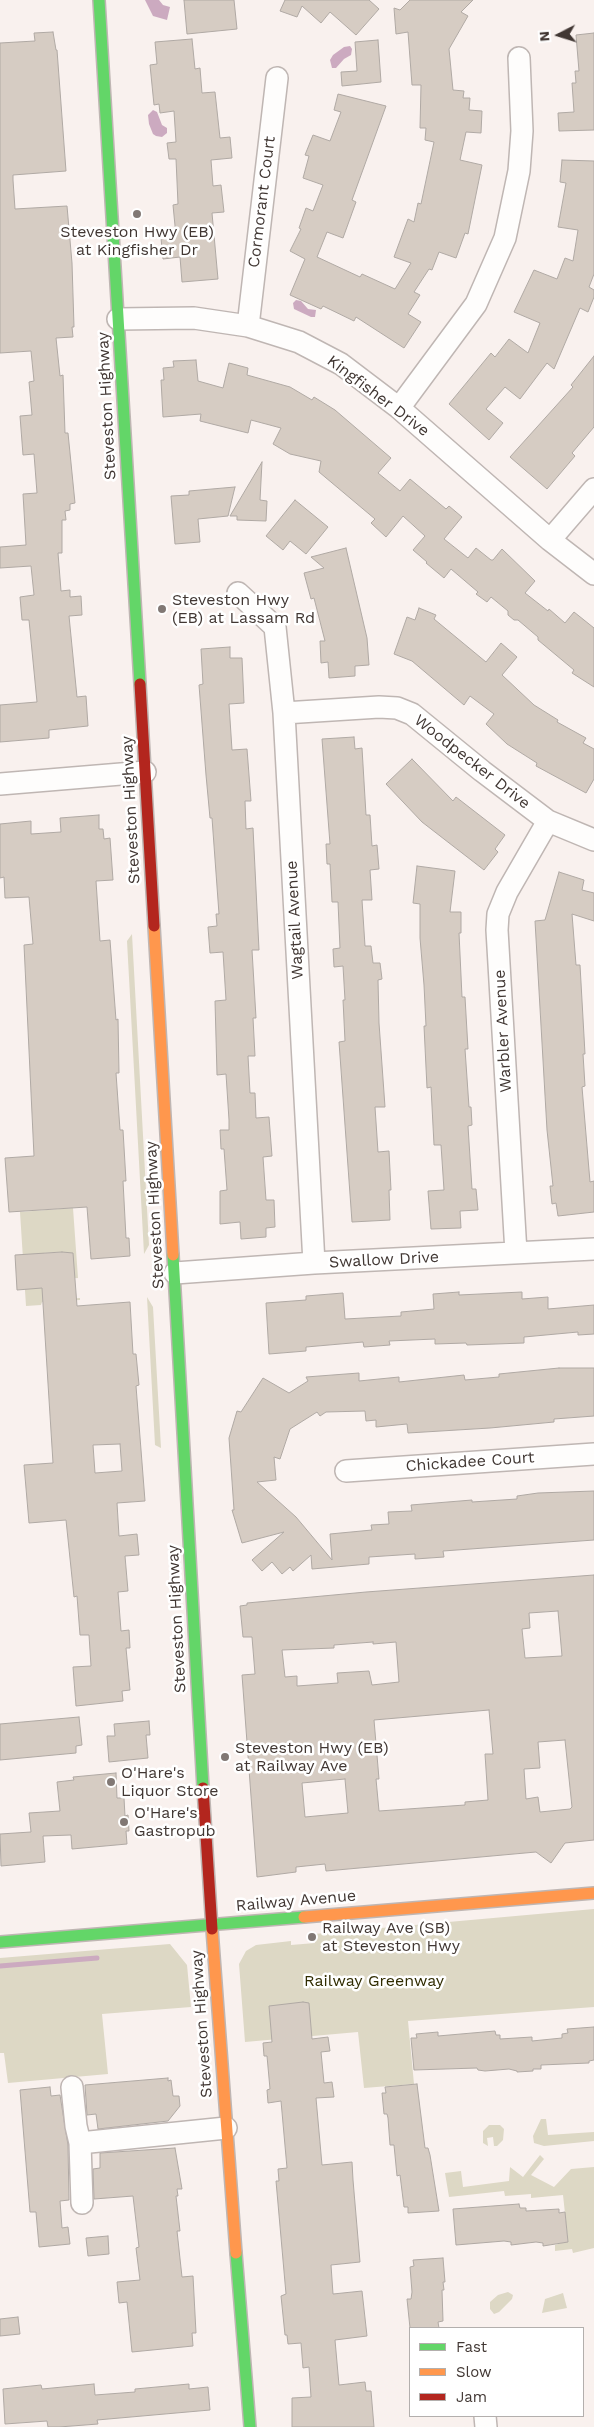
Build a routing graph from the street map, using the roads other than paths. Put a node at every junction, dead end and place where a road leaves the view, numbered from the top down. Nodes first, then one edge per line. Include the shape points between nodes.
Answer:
1 (100, 0) edge
2 (519, 58) dead end
3 (277, 78) dead end
4 (118, 319) junction
5 (248, 326) junction
6 (399, 408) junction
7 (594, 489) edge
8 (550, 540) junction
9 (594, 574) edge
10 (238, 593) dead end
11 (284, 714) junction
12 (146, 772) junction
13 (0, 784) edge
14 (548, 821) junction
15 (594, 840) edge
16 (594, 1249) edge
17 (516, 1253) junction
18 (314, 1263) junction
19 (175, 1273) junction
20 (594, 1454) edge
21 (346, 1471) dead end
22 (594, 1893) edge
23 (212, 1924) junction
24 (0, 1942) edge
25 (72, 2087) dead end
26 (226, 2128) junction
27 (80, 2142) junction
28 (82, 2203) dead end
29 (250, 2427) edge

1 - 4 main road, Steveston Highway
2 - 6 street via 522,131 519,171 505,238 476,304
3 - 5 street, Cormorant Court
4 - 5 street, Kingfisher Drive via 194,318
4 - 12 main road, Steveston Highway
5 - 6 street, Kingfisher Drive via 300,342 341,364
6 - 8 street, Kingfisher Drive
7 - 8 street
8 - 9 street, Kingfisher Drive
10 - 11 street, Wagtail Avenue via 275,627
11 - 14 street, Woodpecker Drive via 379,707 397,708 412,714
11 - 18 street, Wagtail Avenue
12 - 13 street
12 - 19 main road, Steveston Highway
14 - 15 street, Woodpecker Drive
14 - 17 street, Warbler Avenue via 498,914
16 - 17 street, Swallow Drive
17 - 18 street, Swallow Drive
18 - 19 street, Swallow Drive
19 - 23 main road, Steveston Highway
20 - 21 street, Chickadee Court
22 - 23 main road, Railway Avenue
23 - 24 main road, Railway Avenue
23 - 26 main road, Steveston Highway
25 - 27 street
26 - 27 street
26 - 29 main road, Steveston Highway
27 - 28 street

